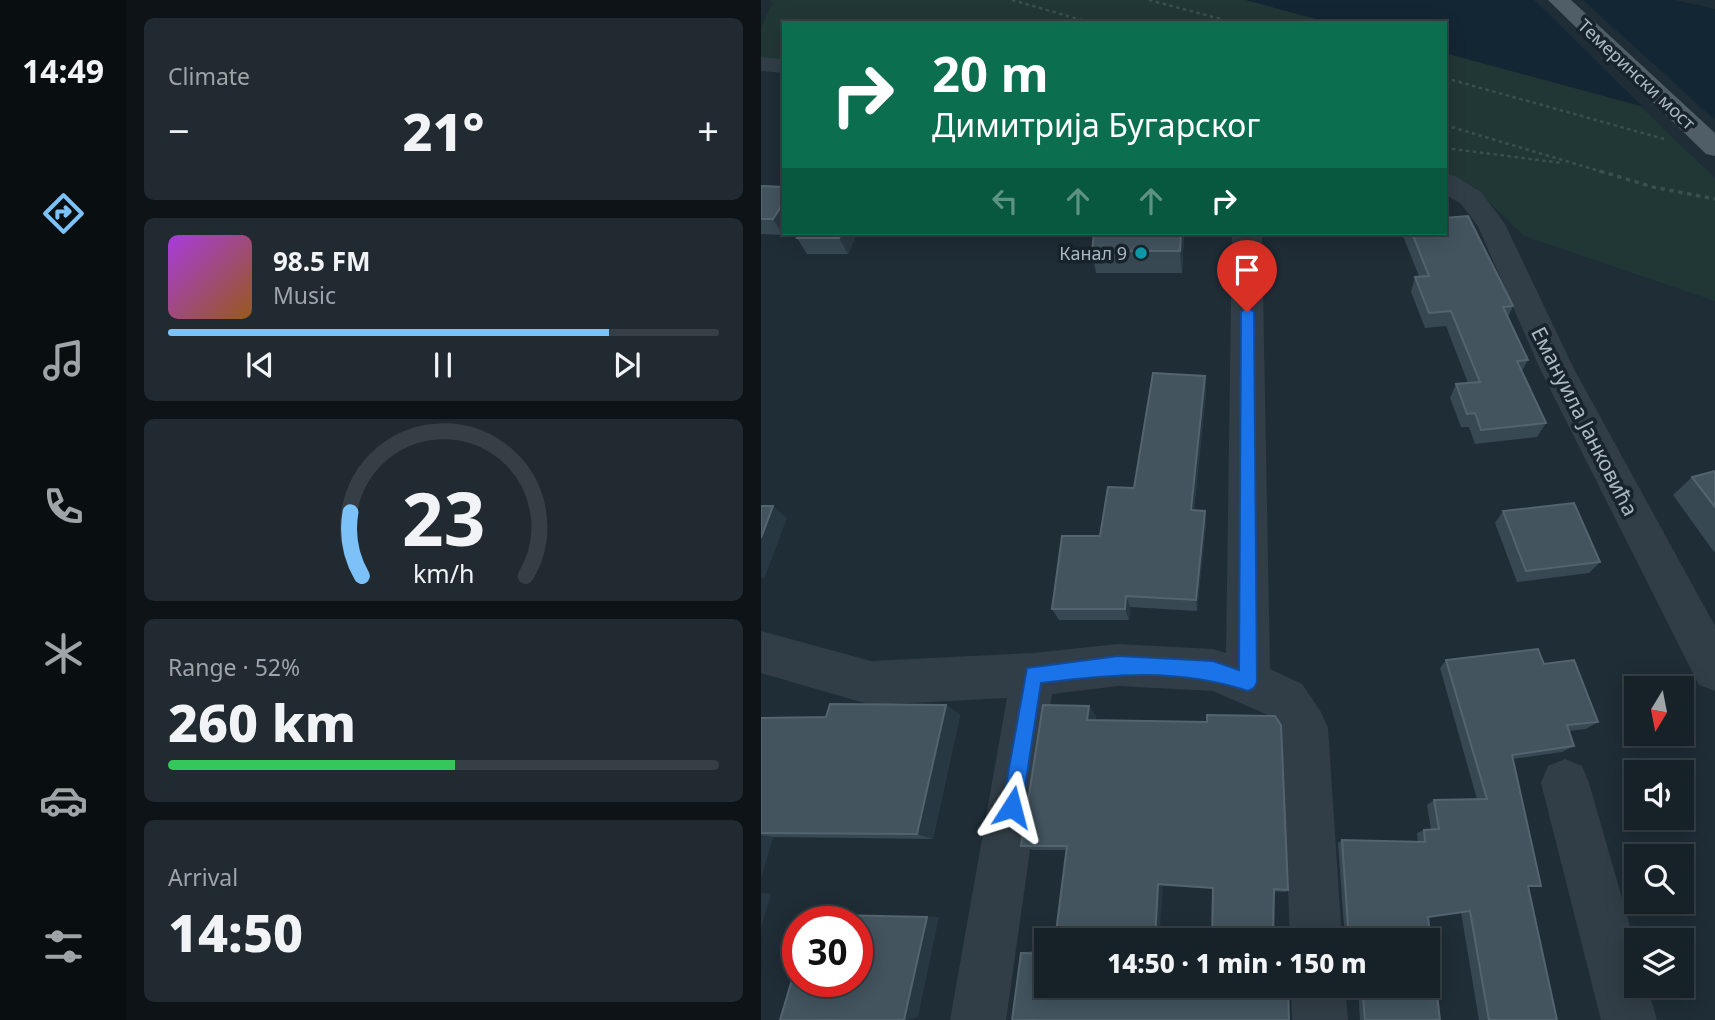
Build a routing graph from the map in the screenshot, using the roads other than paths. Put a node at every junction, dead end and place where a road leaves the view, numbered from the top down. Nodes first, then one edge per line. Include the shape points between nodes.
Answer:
1 (1559, 0) edge
2 (761, 64) edge
3 (782, 66) edge
4 (1715, 148) edge
5 (1447, 183) edge
6 (1247, 235) edge
7 (761, 652) edge
8 (1715, 670) edge
9 (1033, 675) junction
10 (1267, 691) junction
11 (1565, 783) dead end
12 (1315, 928) edge
13 (1319, 998) edge
14 (978, 1020) edge
15 (1320, 1020) edge
16 (1629, 1020) edge

1 - 4 main road, Темерински мост
2 - 3 street
5 - 8 street, Емануила Јанковића via 1471,198 1491,224 1557,369
6 - 10 street
7 - 9 street via 871,683
9 - 10 street via 1118,665 1213,670
9 - 14 street
10 - 12 street via 1305,728
11 - 16 street
13 - 15 street

